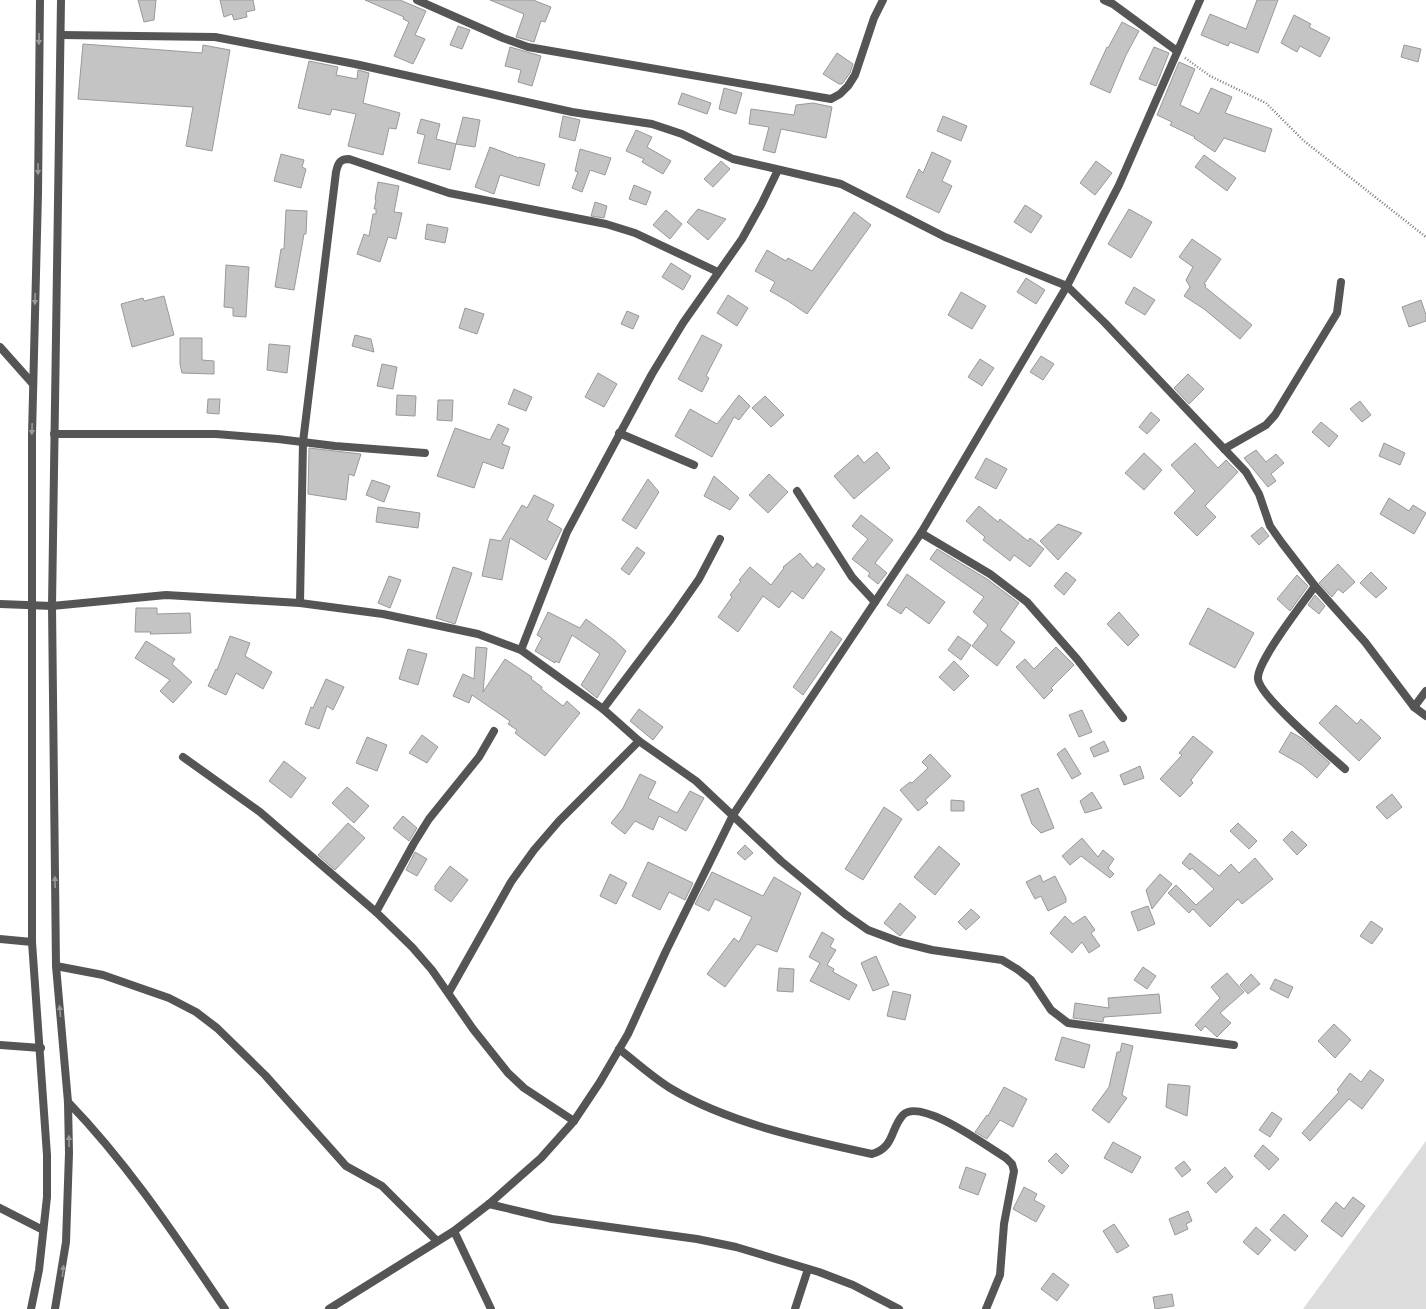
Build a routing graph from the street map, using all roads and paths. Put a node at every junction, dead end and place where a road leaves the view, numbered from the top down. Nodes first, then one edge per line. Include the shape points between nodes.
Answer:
1 (40, 0) edge
2 (61, 0) edge
3 (417, 0) edge
4 (883, 0) edge
5 (1104, 0) edge
6 (1200, 0) edge
7 (61, 35) junction
8 (1177, 51) junction
9 (778, 170) junction
10 (1426, 236) edge
11 (718, 272) junction
12 (1341, 282) dead end
13 (1067, 286) junction
14 (0, 347) edge
15 (33, 384) junction
16 (54, 434) junction
17 (619, 434) junction
18 (303, 442) junction
19 (1224, 449) junction
20 (425, 453) dead end
21 (694, 465) dead end
22 (797, 491) dead end
23 (921, 533) junction
24 (720, 539) dead end
25 (1315, 586) junction
26 (875, 602) junction
27 (300, 603) junction
28 (0, 604) edge
29 (32, 605) junction
30 (52, 606) junction
31 (521, 650) junction
32 (1426, 691) edge
33 (1414, 706) junction
34 (602, 709) junction
35 (1426, 716) edge
36 (1123, 718) dead end
37 (494, 731) dead end
38 (640, 741) junction
39 (183, 756) dead end
40 (1345, 769) dead end
41 (733, 816) junction
42 (376, 912) junction
43 (0, 940) edge
44 (32, 942) junction
45 (56, 966) junction
46 (449, 992) junction
47 (0, 1045) edge
48 (1234, 1045) dead end
49 (41, 1048) junction
50 (619, 1049) junction
51 (68, 1102) junction
52 (574, 1121) junction
53 (489, 1204) junction
54 (0, 1208) edge
55 (43, 1230) junction
56 (454, 1231) junction
57 (437, 1241) junction
58 (808, 1269) junction
59 (31, 1309) edge
60 (55, 1309) edge
61 (225, 1309) edge
62 (329, 1309) edge
63 (491, 1309) edge
64 (795, 1309) edge
65 (899, 1309) edge
66 (986, 1309) edge

1 -> 15 street
2 - 7 street
3 - 4 street via 528,47 830,99 840,94 856,75 874,18
5 - 8 street
6 - 8 street
7 - 9 street via 215,37 316,56 572,112 652,124 682,134 733,159
7 - 16 street
8 - 10 path via 1210,76 1266,103 1304,141
8 - 13 street via 1119,185
9 - 11 street via 742,239
9 - 13 street via 841,184 945,237
11 - 17 street via 683,323
11 - 18 street via 635,233 606,224 449,193 349,159 342,159 336,172
12 - 19 street via 1337,314 1275,415 1266,425
13 - 19 street
13 - 23 street
14 - 15 street
15 -> 29 street
16 - 18 street via 216,434
16 - 30 street
17 - 21 street
17 - 31 street via 566,532
18 - 20 street
18 - 27 street
19 - 25 street via 1246,472 1259,494 1270,526
22 - 26 street via 852,577
23 - 26 street
23 - 36 street via 990,574 1027,602 1077,659
24 - 34 street via 699,579
25 - 33 street via 1365,642
25 - 40 street via 1266,656 1258,680 1264,692 1278,708
26 - 41 street
27 - 30 street via 166,595
27 - 31 street via 383,614 478,634
28 - 29 street
29 - 30 street
29 - 44 street
45 -> 30 street
31 - 34 street
32 - 33 street
33 - 35 street
34 - 38 street
37 - 42 street via 479,757 429,819
38 - 41 street via 696,781
38 - 46 street via 559,821 534,850 511,882
39 - 42 street via 260,812
41 - 48 street via 814,889 868,930 932,950 1002,960 1031,980 1051,1010 1068,1023
41 - 50 street
42 - 46 street via 412,947
43 - 44 street
44 - 49 street
51 -> 45 street
45 - 57 street via 103,975 169,998 196,1012 218,1028 265,1075 346,1166 382,1186
46 - 52 street via 473,1029 508,1073 524,1088
47 - 49 street
49 - 55 street via 48,1155
50 - 52 street
50 - 66 street via 669,1087 688,1097 730,1116 811,1141 872,1154 882,1151 904,1115 913,1111 922,1112 959,1127 1006,1158 1014,1171 1004,1224 1000,1275
60 -> 51 street via 66,1242 69,1173
51 - 61 street via 96,1131 157,1208
52 - 53 street via 541,1158
53 - 56 street
53 - 58 street via 552,1219 704,1241
54 - 55 street
55 - 59 street via 39,1270
56 - 57 street
56 - 63 street
57 - 62 street
58 - 64 street
58 - 65 street via 853,1285

